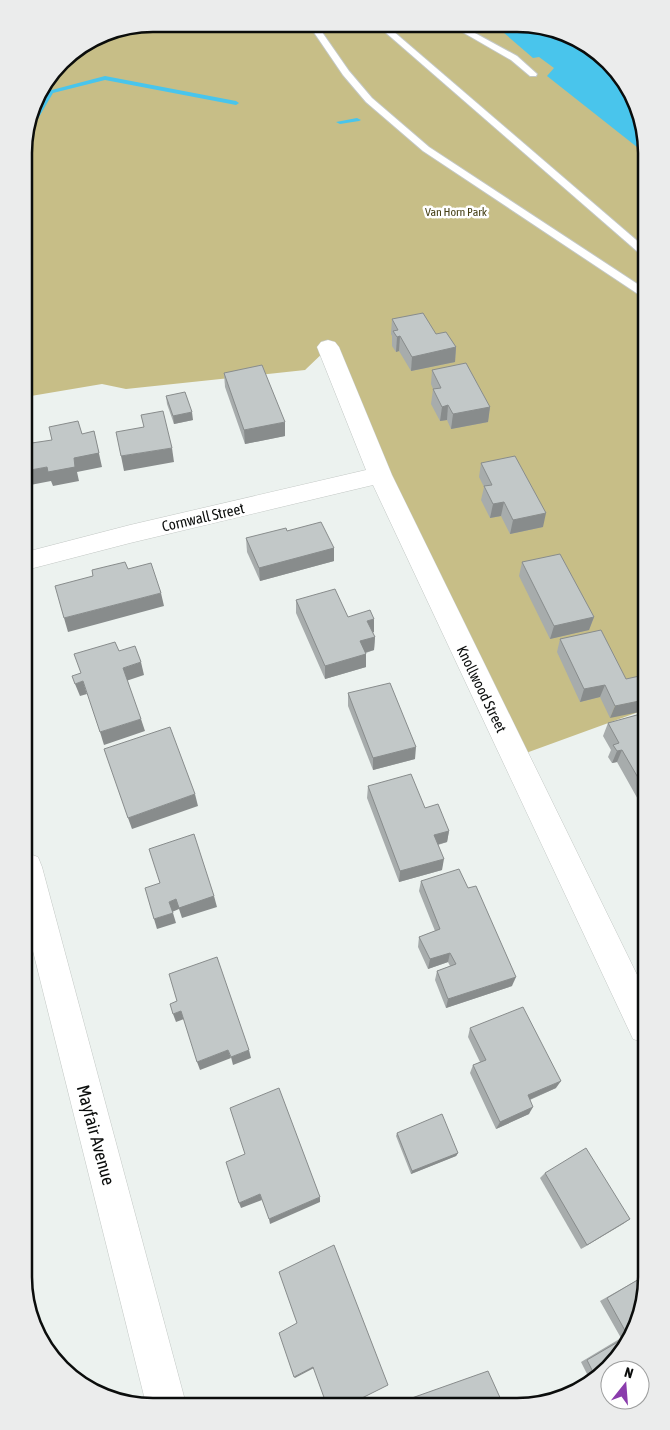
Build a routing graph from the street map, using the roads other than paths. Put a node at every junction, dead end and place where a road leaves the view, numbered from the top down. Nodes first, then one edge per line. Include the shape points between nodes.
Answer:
1 (318, 32) edge
2 (390, 32) edge
3 (467, 32) edge
4 (533, 74) dead end
5 (638, 246) edge
6 (638, 289) edge
7 (328, 348) dead end
8 (380, 474) junction
9 (33, 559) edge
10 (32, 888) edge
11 (637, 1011) edge
12 (164, 1398) edge

1 - 6 lane via 369,100 426,149
2 - 5 lane
3 - 4 lane via 514,58
7 - 8 street, Knollwood Street
8 - 9 street, Cornwall Street
8 - 11 street, Knollwood Street
10 - 12 street, Mayfair Avenue

